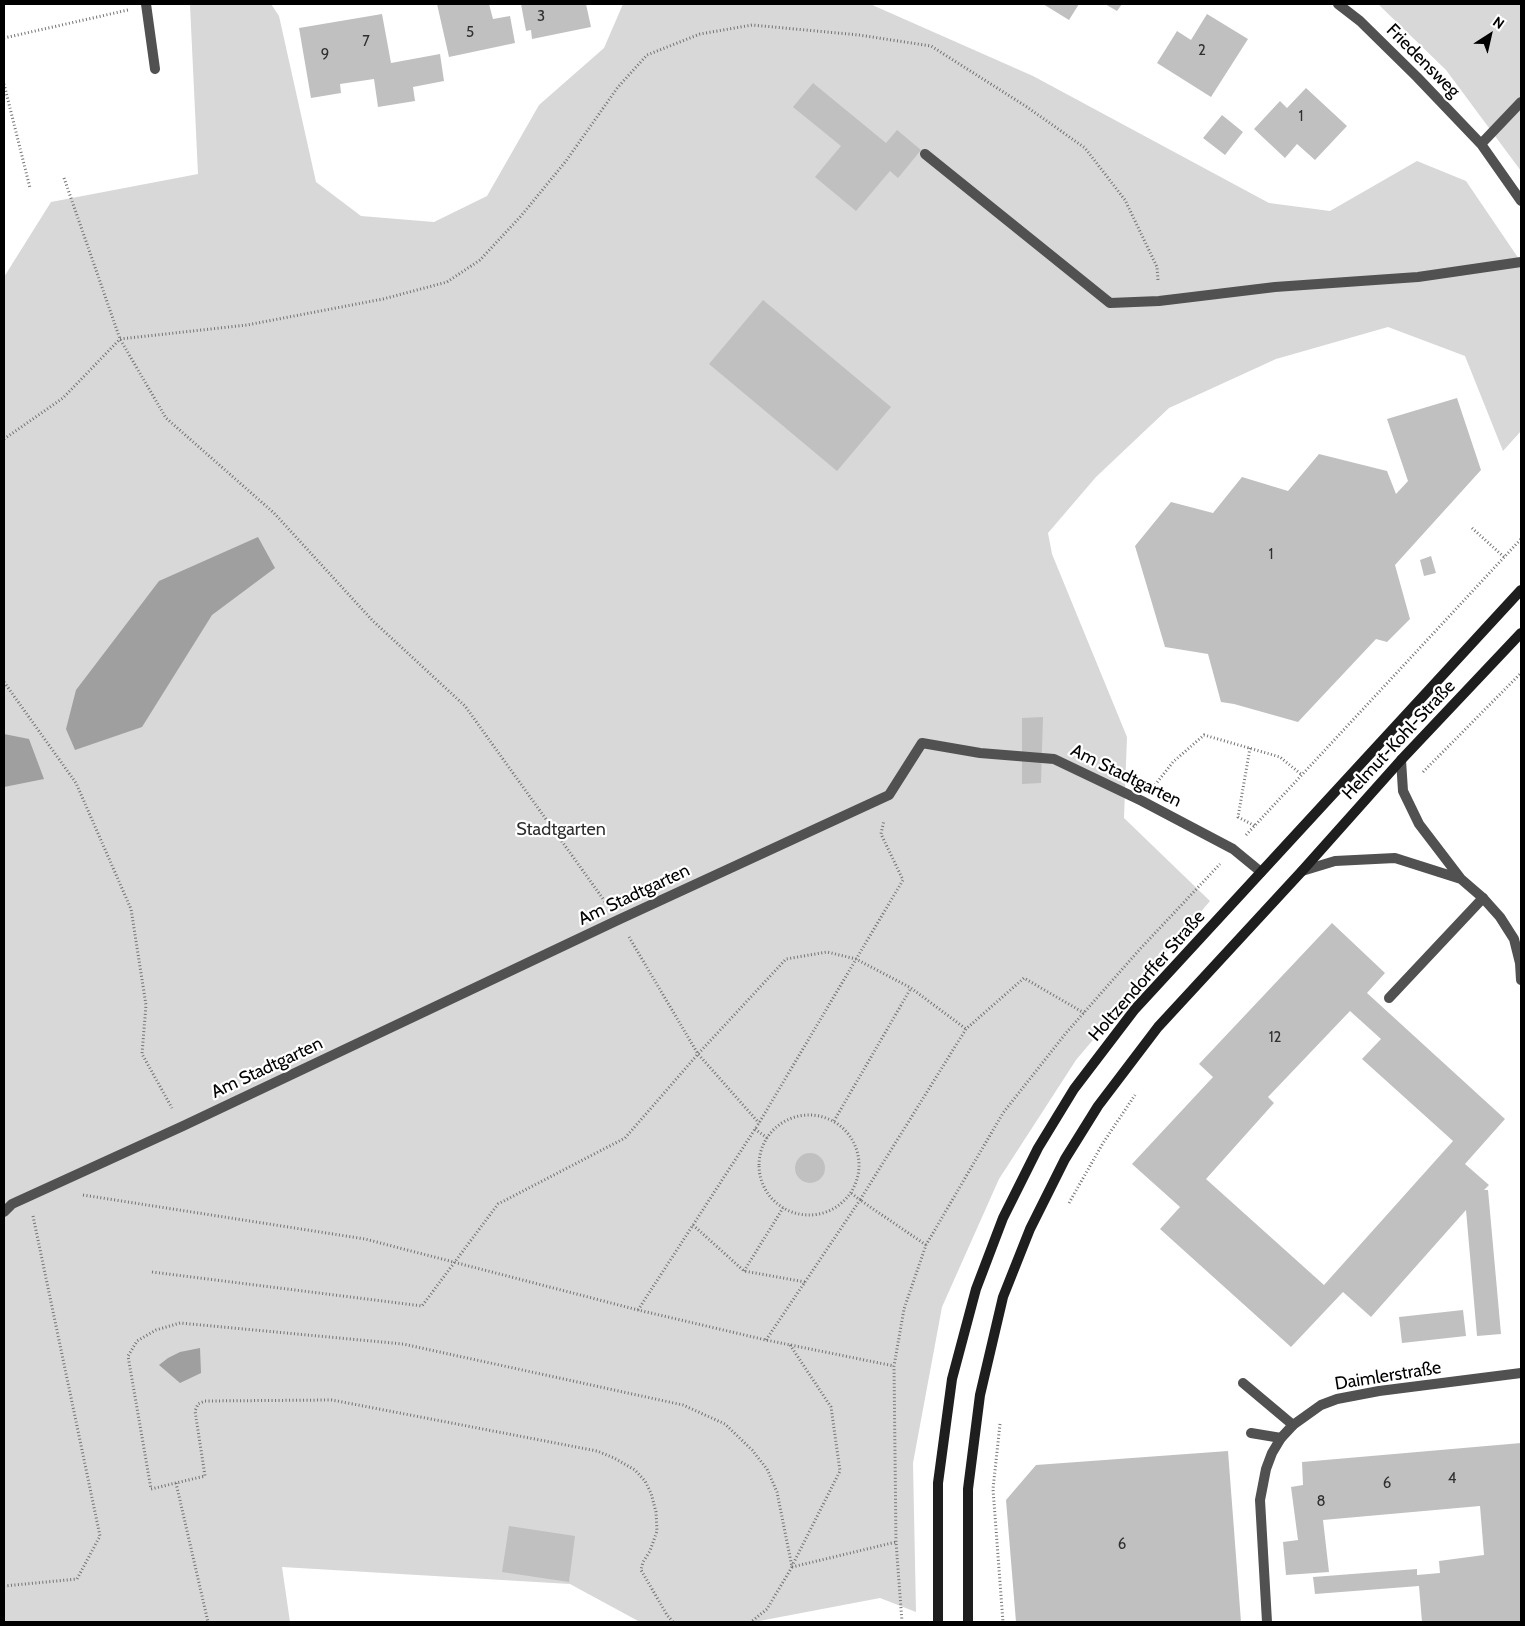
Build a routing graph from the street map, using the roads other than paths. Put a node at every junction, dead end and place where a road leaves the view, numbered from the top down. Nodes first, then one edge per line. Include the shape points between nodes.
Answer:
1 (1338, 4) edge
2 (143, 5) edge
3 (155, 69) dead end
4 (1521, 102) edge
5 (1481, 144) junction
6 (925, 154) dead end
7 (1521, 201) edge
8 (1521, 262) edge
9 (1521, 590) edge
10 (1521, 633) edge
11 (1401, 760) junction
12 (1323, 806) joint
13 (1302, 871) junction
14 (1261, 872) junction
15 (1461, 879) junction
16 (1483, 898) junction
17 (1520, 963) edge
18 (1521, 980) edge
19 (1389, 998) dead end
20 (4, 1212) edge
21 (1521, 1373) edge
22 (1243, 1383) dead end
23 (1293, 1425) junction
24 (1251, 1433) dead end
25 (1281, 1438) junction
26 (938, 1622) edge
27 (968, 1622) edge
28 (1267, 1622) edge

1 - 5 street, Friedensweg via 1366,27
2 - 3 street via 154,49
4 - 5 street
5 - 7 street, Friedensweg
6 - 8 street via 1110,303 1418,277
9 - 12 street, Helmut-Kohl-Straße
10 - 11 street, Helmut-Kohl-Straße
11 - 13 street, Helmut-Kohl-Straße
11 - 15 street via 1403,791 1419,824
12 - 14 street, Holtzendorffer Straße
13 - 15 street via 1335,861 1395,858
13 - 27 street via 1158,1028 1098,1106 1065,1159 1030,1229 1003,1297 980,1395 968,1489
14 - 20 street, Am Stadtgarten via 1233,849 1054,759 980,753 922,743 889,795 12,1204
14 - 26 street, Holtzendorffer Straße via 1135,1008 1074,1088 1002,1218 976,1288 952,1379 938,1483
15 - 16 street
16 - 17 street via 1500,916 1514,939
16 - 19 street
17 - 18 street
21 - 23 street, Daimlerstraße via 1337,1399 1321,1405
22 - 23 street
23 - 25 street, Daimlerstraße
24 - 25 street
25 - 28 street, Daimlerstraße via 1266,1469 1260,1500

